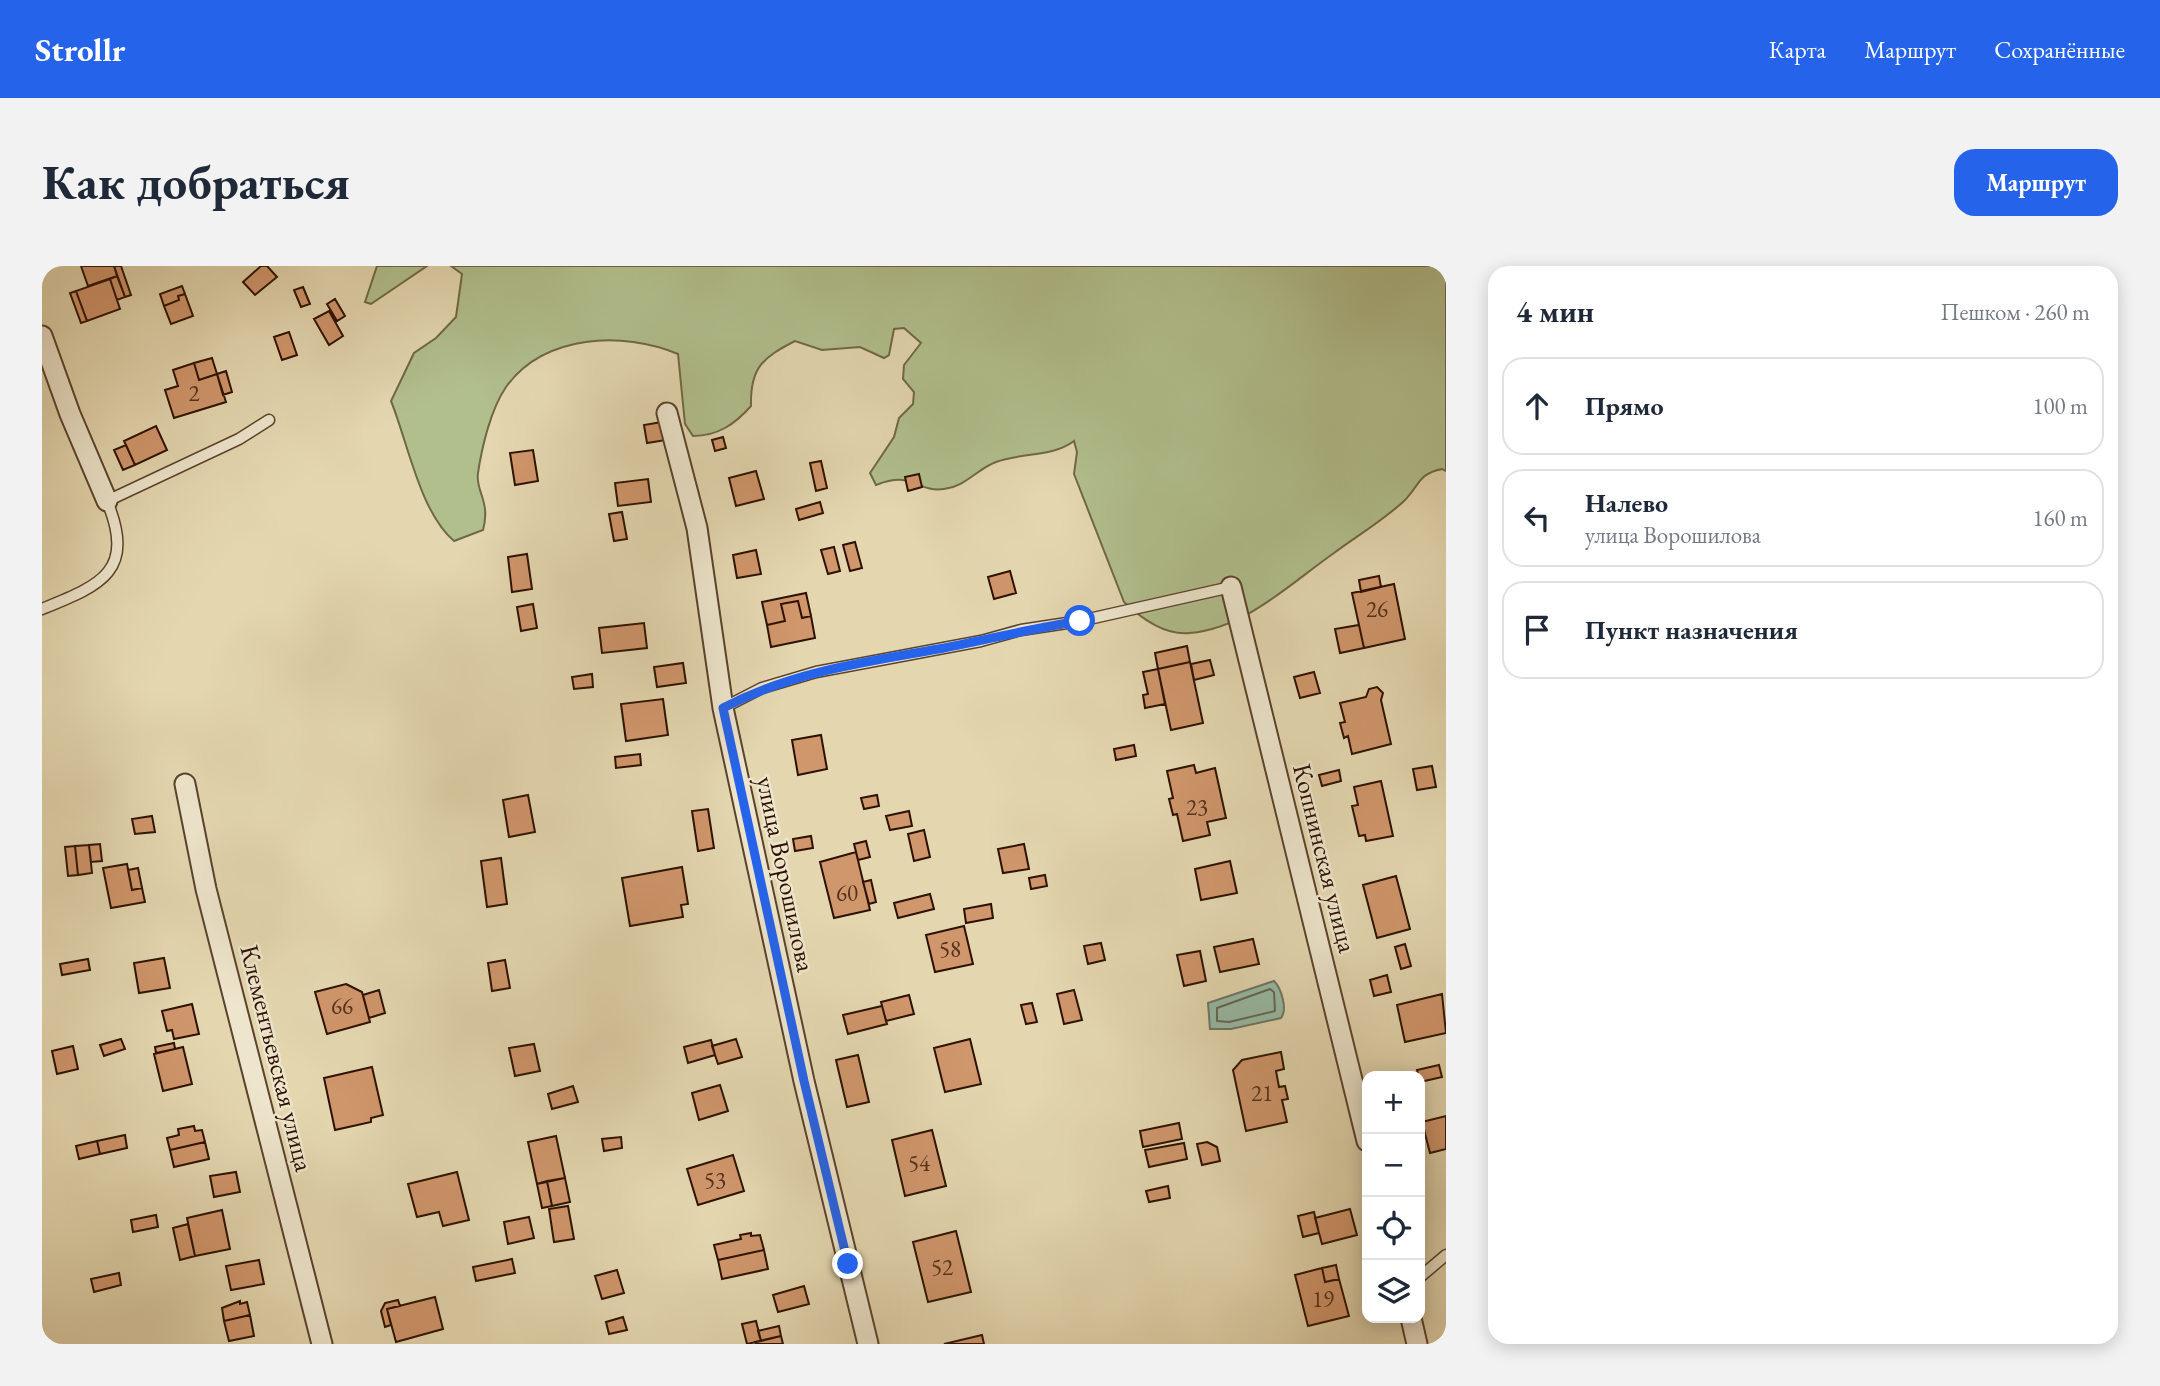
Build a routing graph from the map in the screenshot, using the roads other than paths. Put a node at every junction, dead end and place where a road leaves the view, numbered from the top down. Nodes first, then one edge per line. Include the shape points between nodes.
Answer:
1 (42, 336) edge
2 (667, 413) dead end
3 (269, 420) dead end
4 (107, 500) junction
5 (1231, 587) joint
6 (42, 610) edge
7 (723, 708) junction
8 (185, 784) dead end
9 (1365, 1134) edge
10 (1446, 1255) edge
11 (1425, 1273) edge
12 (1412, 1323) edge
13 (322, 1344) edge
14 (868, 1344) edge
15 (1417, 1344) edge

1 - 4 street
2 - 7 street, улица Ворошилова via 697,528
3 - 4 lane via 239,439
4 - 6 lane via 119,544 107,575 88,590
5 - 7 lane via 816,672 762,688
5 - 9 street, Копнинская улица
7 - 14 street, улица Ворошилова via 804,1081
8 - 13 street, Клементьевская улица via 206,889
10 - 11 lane
12 - 15 street

